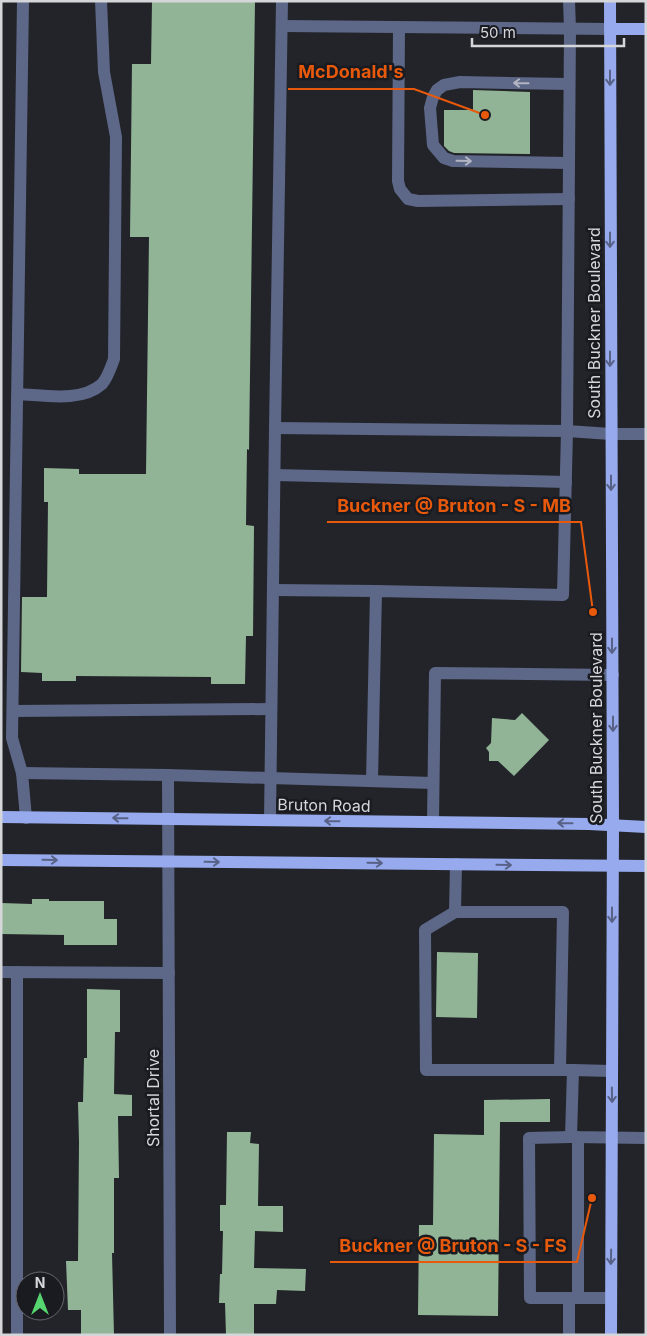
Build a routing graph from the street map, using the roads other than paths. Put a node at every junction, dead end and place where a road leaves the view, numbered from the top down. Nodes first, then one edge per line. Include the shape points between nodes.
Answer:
1 (23, 1) edge
2 (101, 1) edge
3 (282, 1) edge
4 (569, 1) edge
5 (610, 1) edge
6 (282, 26) junction
7 (399, 27) junction
8 (570, 29) junction
9 (610, 29) junction
10 (646, 30) edge
11 (570, 84) junction
12 (569, 163) junction
13 (569, 199) junction
14 (18, 394) junction
15 (274, 428) junction
16 (567, 431) junction
17 (611, 434) junction
18 (646, 434) edge
19 (274, 475) junction
20 (566, 482) junction
21 (272, 590) junction
22 (376, 592) junction
23 (613, 675) junction
24 (271, 709) junction
25 (13, 711) junction
26 (22, 773) junction
27 (168, 775) junction
28 (270, 778) junction
29 (372, 781) junction
30 (433, 783) junction
31 (1, 817) edge
32 (26, 818) junction
33 (169, 819) junction
34 (270, 820) junction
35 (433, 822) junction
36 (613, 826) junction
37 (646, 828) edge
38 (1, 860) edge
39 (170, 862) junction
40 (456, 864) junction
41 (613, 866) junction
42 (646, 866) edge
43 (455, 912) junction
44 (1, 972) edge
45 (17, 972) junction
46 (169, 973) junction
47 (567, 1070) junction
48 (611, 1071) junction
49 (575, 1137) junction
50 (613, 1138) junction
51 (646, 1138) edge
52 (574, 1298) junction
53 (611, 1298) junction
54 (17, 1335) edge
55 (170, 1335) edge
56 (569, 1335) edge
57 (610, 1335) edge

1 - 14 street
2 - 14 street via 104,72 116,137 114,359 103,383 91,391 66,396
3 - 6 street
4 - 8 street
5 - 9 main road, South Buckner Boulevard
6 - 7 street
6 - 15 street
7 - 8 street
7 - 13 street via 398,181 408,199
8 - 9 street
8 - 11 street
9 - 10 main road
9 -> 17 main road, South Buckner Boulevard
11 - 12 street
11 -> 12 street via 460,82 437,90 430,108 433,146 444,158 453,161
12 - 13 street
13 - 16 street
14 - 25 street
15 - 16 street
15 - 19 street
16 - 17 street
16 - 20 street
17 - 18 street
17 -> 23 main road, South Buckner Boulevard
19 - 20 street
19 - 21 street
20 - 22 street via 563,594
21 - 22 street
21 - 24 street
22 - 29 street
23 - 30 street via 435,673
23 -> 36 main road, South Buckner Boulevard
24 - 25 street
24 - 28 street
25 - 26 street via 12,738
26 - 27 street
26 - 32 street
27 - 28 street
27 - 33 street, Shortal Drive
28 - 29 street
28 - 34 street
29 - 30 street
30 - 35 street
31 - 32 main road, Bruton Road
33 -> 32 main road, Bruton Road
33 - 34 main road, Bruton Road
33 - 39 street, Shortal Drive
35 -> 34 main road, Bruton Road
36 -> 35 main road, Bruton Road
36 - 37 main road, Bruton Road
36 - 41 main road, South Buckner Boulevard
38 -> 39 main road
39 -> 40 main road
39 - 46 street, Shortal Drive
40 -> 41 main road
40 - 43 street
41 - 42 main road
41 -> 48 main road, South Buckner Boulevard
43 - 47 street via 563,912
43 - 47 street via 425,930 426,1070
44 - 45 street
45 - 46 street
45 - 54 street
46 - 55 street, Shortal Drive
47 - 48 street
47 - 49 street
48 -> 50 main road, South Buckner Boulevard
49 - 50 street
49 - 52 street
49 - 52 street via 529,1138 530,1298
50 - 51 street
50 -> 53 main road, South Buckner Boulevard
52 - 53 street
52 - 56 street
53 - 57 main road, South Buckner Boulevard

